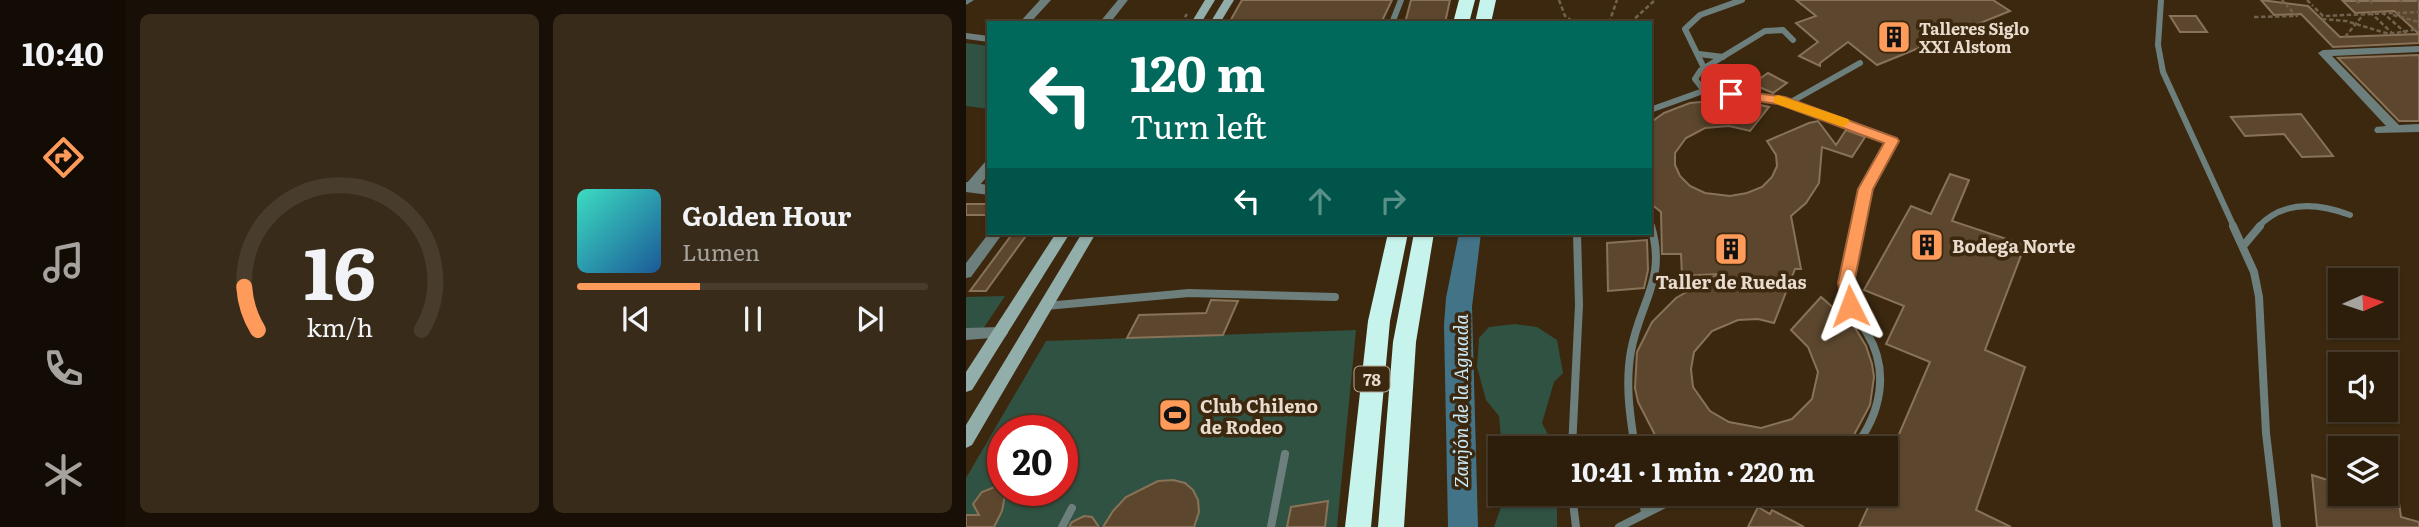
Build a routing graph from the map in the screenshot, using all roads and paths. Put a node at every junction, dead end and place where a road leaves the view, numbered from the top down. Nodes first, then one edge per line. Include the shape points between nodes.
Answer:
1 (1046, 0) edge
2 (1123, 0) edge
3 (1210, 0) edge
4 (1229, 0) edge
5 (1401, 0) edge
6 (1466, 0) edge
7 (1488, 0) edge
8 (1559, 0) edge
9 (1617, 0) edge
10 (1655, 0) edge
11 (1742, 0) edge
12 (2161, 0) edge
13 (2282, 0) edge
14 (2307, 0) edge
15 (2356, 0) edge
16 (2369, 0) edge
17 (2373, 3) dead end
18 (2360, 4) dead end
19 (2419, 12) edge
20 (2371, 13) junction
21 (2383, 13) junction
22 (2389, 14) junction
23 (2363, 15) junction
24 (2254, 17) dead end
25 (2322, 19) dead end
26 (1026, 21) edge
27 (1106, 21) edge
28 (1197, 21) edge
29 (1216, 21) edge
30 (1393, 21) edge
31 (1461, 21) edge
32 (1483, 21) edge
33 (1573, 21) edge
34 (1610, 21) edge
35 (1632, 21) edge
36 (2419, 22) edge
37 (2355, 24) junction
38 (2419, 29) edge
39 (2406, 33) junction
40 (2393, 34) junction
41 (966, 36) edge
42 (2345, 37) dead end
43 (987, 39) edge
44 (1793, 40) dead end
45 (2419, 49) edge
46 (1699, 54) junction
47 (1723, 57) junction
48 (1860, 63) dead end
49 (1704, 68) junction
50 (1707, 89) junction
51 (1789, 103) junction
52 (1652, 109) edge
53 (2419, 128) edge
54 (2396, 129) junction
55 (2380, 130) dead end
56 (987, 167) edge
57 (968, 188) edge
58 (987, 190) edge
59 (2350, 215) dead end
60 (1652, 232) edge
61 (994, 235) edge
62 (1062, 235) edge
63 (1088, 235) edge
64 (1398, 235) edge
65 (1424, 235) edge
66 (1577, 235) edge
67 (2244, 245) junction
68 (971, 260) edge
69 (966, 274) edge
70 (1335, 297) dead end
71 (1045, 307) junction
72 (1000, 333) junction
73 (966, 334) edge
74 (966, 385) edge
75 (1574, 436) edge
76 (1633, 436) edge
77 (1863, 436) edge
78 (966, 440) edge
79 (1285, 454) dead end
80 (1573, 506) edge
81 (1644, 506) edge
82 (1663, 506) edge
83 (1072, 508) dead end
84 (1645, 513) junction
85 (1062, 527) edge
86 (1271, 527) edge
87 (1357, 527) edge
88 (1391, 527) edge
89 (1576, 527) edge
90 (1619, 527) edge
91 (2277, 527) edge

1 - 26 street
2 - 27 street
3 - 28 main road
4 - 29 main road
5 - 30 lane
6 - 31 highway
7 - 32 highway
8 - 33 path
9 - 34 path
10 - 35 path
11 - 46 lane via 1693,19 1685,33
12 - 67 lane via 2158,45 2163,72
13 - 24 path via 2297,16
14 - 23 path via 2323,16
15 - 18 path
16 - 17 path
19 - 22 path
20 - 21 path
20 - 23 path
20 - 40 path
21 - 22 path
21 - 39 path
22 - 36 path
23 - 37 path
25 - 37 path
37 - 40 path
37 - 42 path
38 - 39 path
39 - 40 path
41 - 43 street
44 - 47 lane via 1783,30 1768,30
45 - 54 street via 2323,53
46 - 47 lane
46 - 49 lane
47 - 49 lane
48 - 51 lane
49 - 50 lane via 1695,79
50 - 51 lane
50 - 52 lane
51 - 77 lane via 1888,138 1892,144 1865,189 1846,283 1850,306 1876,351 1881,376 1880,401
53 - 54 street
54 - 55 street
56 - 57 street
57 - 58 street
59 - 67 lane via 2319,205 2284,211 2270,217
60 - 76 lane via 1657,278 1637,325 1626,380
61 - 68 street
62 - 72 main road
63 - 71 main road
64 - 87 highway, 78 via 1379,321
65 - 88 highway, 78 via 1406,328
66 - 75 lane
67 - 91 lane via 2259,297 2265,420
68 - 69 street
70 - 71 lane via 1189,293
71 - 78 main road
72 - 73 street
72 - 74 main road
79 - 86 lane
80 - 89 lane
81 - 84 lane
82 - 84 lane
83 - 85 lane
84 - 90 lane

